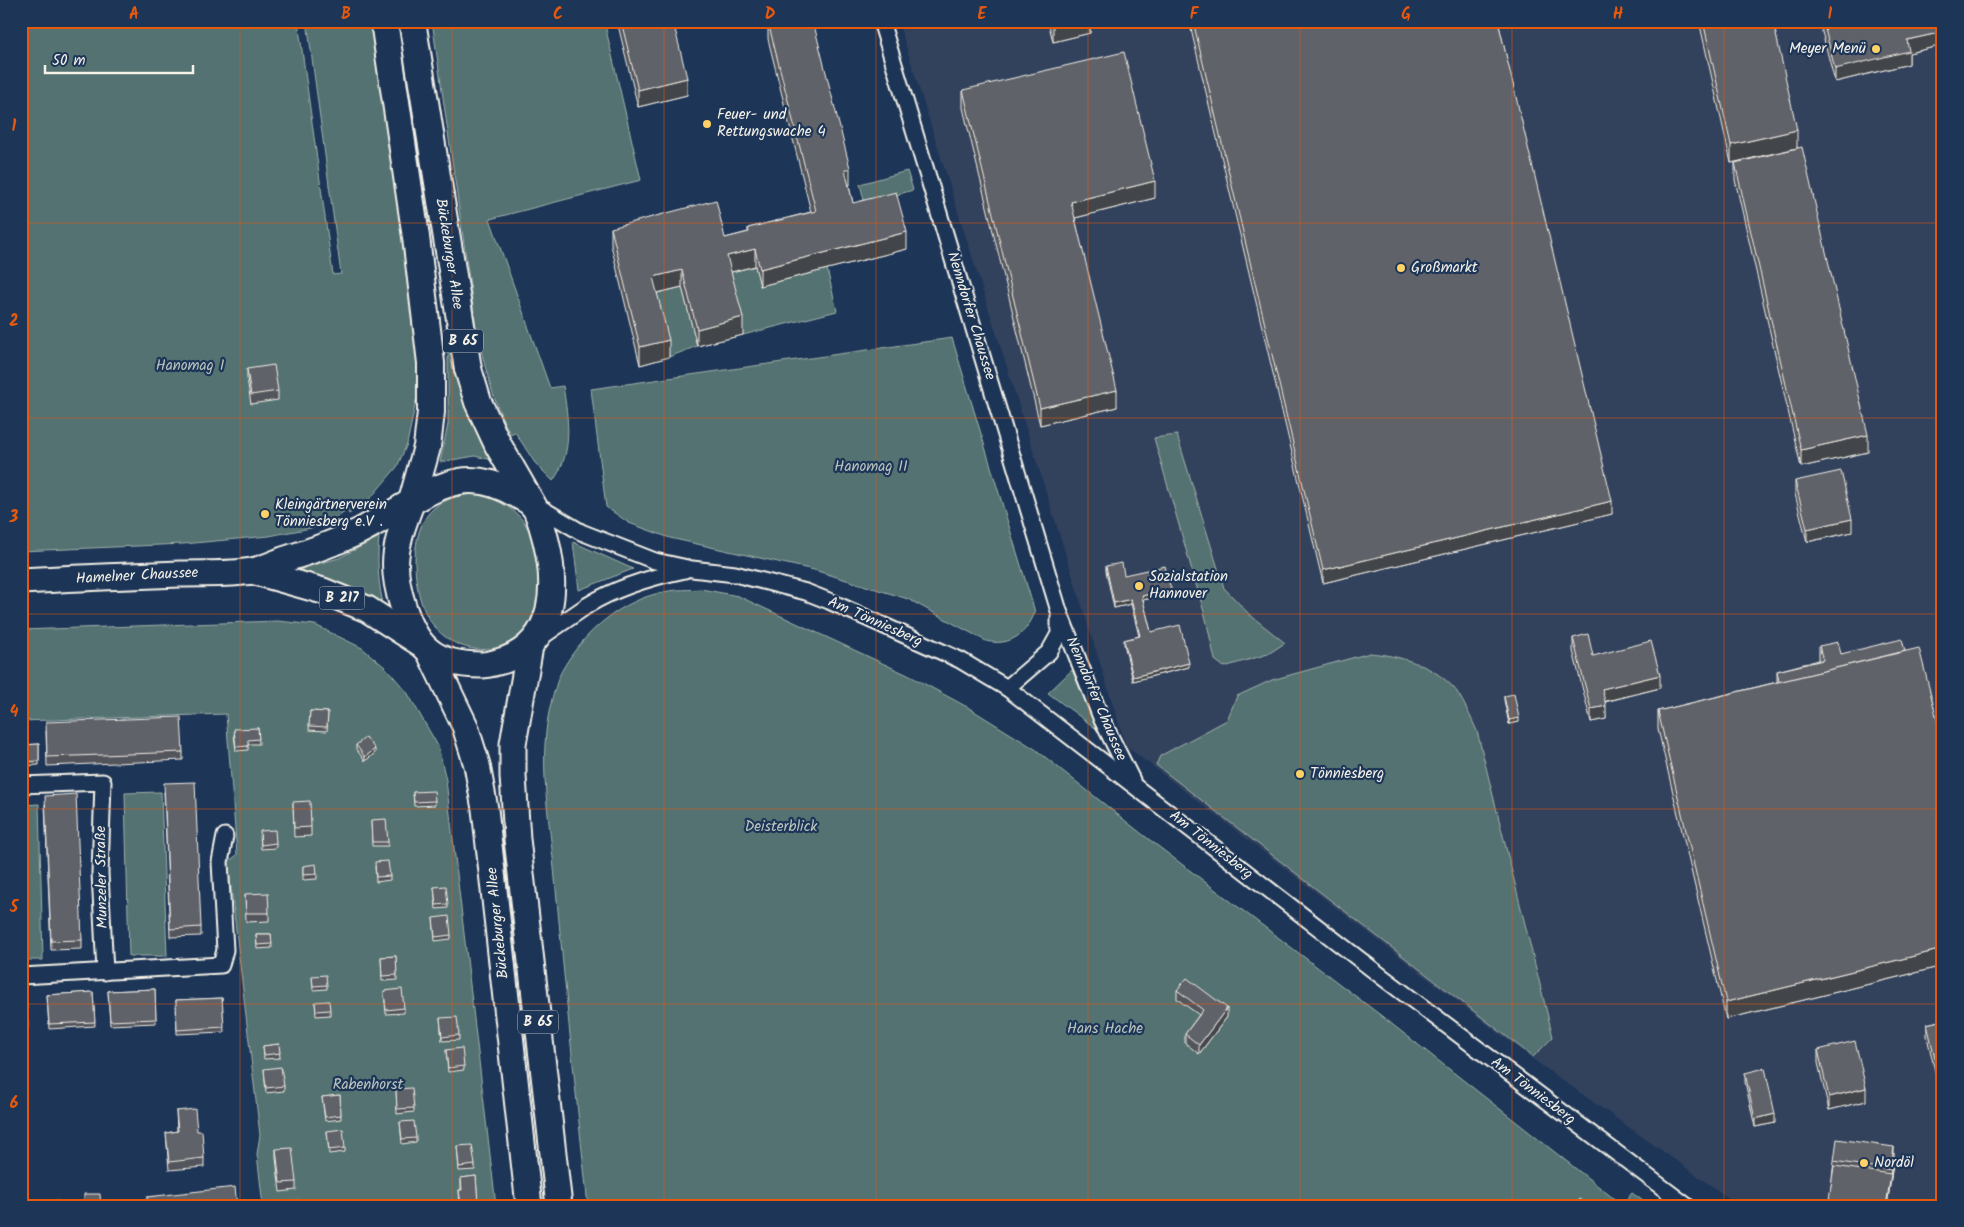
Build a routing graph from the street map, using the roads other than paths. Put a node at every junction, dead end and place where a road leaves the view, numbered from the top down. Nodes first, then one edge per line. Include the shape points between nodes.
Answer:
1 (384, 21) edge
2 (412, 21) edge
3 (881, 21) edge
4 (412, 501) junction
5 (532, 504) junction
6 (692, 569) junction
7 (252, 570) junction
8 (21, 581) edge
9 (1059, 610) junction
10 (530, 646) junction
11 (426, 648) junction
12 (1007, 688) junction
13 (21, 785) edge
14 (1135, 786) junction
15 (224, 836) dead end
16 (105, 972) junction
17 (21, 976) edge
18 (529, 1206) edge
19 (559, 1206) edge
20 (1687, 1206) edge

1 - 4 highway, Bückeburger Allee / B 65 via 431,363 427,447
2 - 5 highway, Bückeburger Allee / B 65 via 468,369 478,402 498,445
3 - 9 street, Nenndorfer Chaussee
4 - 5 main road via 455,482 478,480 506,489
4 - 7 main road, Hamelner Chaussee / B 217 via 359,531
4 - 11 main road, B 65 via 395,559 403,607 410,625
5 - 6 street, Am Tönniesberg via 581,532 621,549
5 - 10 main road, B 65 via 549,554 552,591 549,612
6 - 10 street, Am Tönniesberg via 626,587 589,604
6 - 12 street, Am Tönniesberg via 735,574 806,592 960,660
7 - 8 main road, Hamelner Chaussee / B 217
7 - 11 main road, Hamelner Chaussee / B 217 via 367,608
9 - 12 street, Nenndorfer Chaussee via 1059,634 1049,652
9 - 14 street, Nenndorfer Chaussee via 1102,720
10 - 11 main road, B 65 via 514,656 483,665 450,662
10 - 19 main road, Bückeburger Allee / B 65 via 513,744 513,776
11 - 18 main road, Bückeburger Allee / B 65 via 465,726 477,765 485,809
12 - 14 street, Am Tönniesberg
13 - 16 street, Munzeler Straße via 103,782 100,873
14 - 20 street, Am Tönniesberg via 1393,986
15 - 16 street via 220,862 225,950 221,965
16 - 17 street

